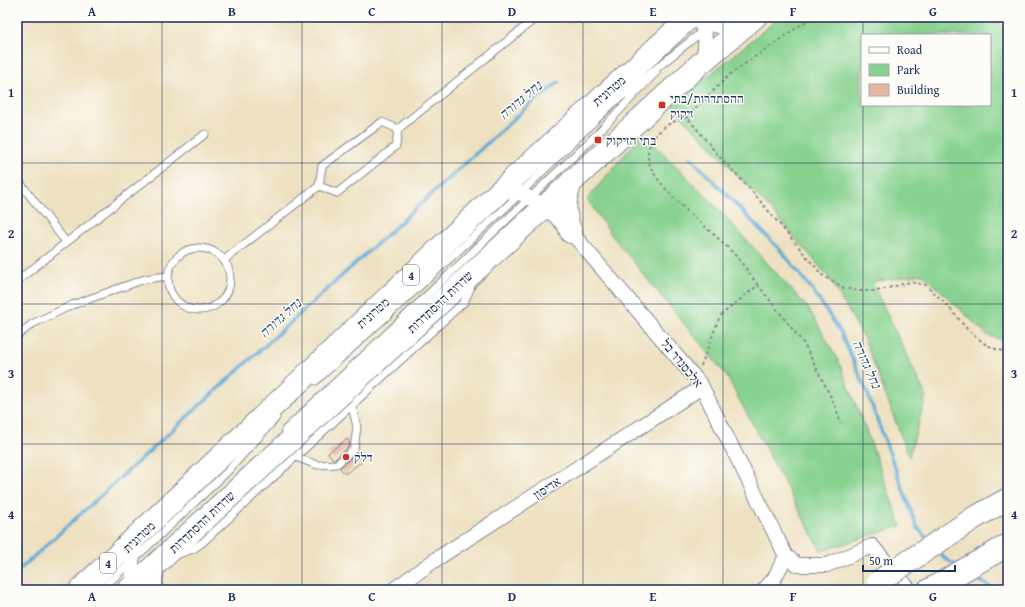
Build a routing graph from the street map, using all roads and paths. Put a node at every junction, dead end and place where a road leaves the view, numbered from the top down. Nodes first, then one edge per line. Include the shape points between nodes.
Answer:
1 (537, 17) edge
2 (698, 17) edge
3 (812, 17) edge
4 (707, 22) edge
5 (749, 22) edge
6 (667, 60) junction
7 (702, 62) junction
8 (686, 117) junction
9 (398, 129) junction
10 (204, 134) dead end
11 (17, 179) edge
12 (571, 182) junction
13 (319, 186) junction
14 (525, 202) junction
15 (571, 232) junction
16 (66, 242) junction
17 (224, 260) junction
18 (474, 271) junction
19 (168, 276) junction
20 (17, 281) edge
21 (758, 285) junction
22 (17, 336) edge
23 (1008, 351) edge
24 (699, 383) junction
25 (311, 385) dead end
26 (352, 406) junction
27 (282, 412) dead end
28 (842, 423) dead end
29 (280, 435) dead end
30 (296, 457) junction
31 (1008, 499) edge
32 (136, 537) junction
33 (1007, 545) edge
34 (786, 556) junction
35 (140, 574) edge
36 (872, 586) edge
37 (80, 590) edge
38 (101, 590) edge
39 (156, 590) edge
40 (393, 590) edge
41 (764, 590) edge
42 (910, 590) edge
43 (929, 590) edge

1 - 9 lane
2 - 4 street
3 - 8 path via 729,75
4 - 5 street via 730,28
4 - 6 lane, מטרונית
4 - 7 street
4 - 14 highway, שדרות ההסתדרות / 4
5 - 7 highway, שדרות ההסתדרות / 4
6 - 14 lane, מטרונית via 623,108
6 - 14 lane, מטרונית via 611,105
7 - 12 highway, שדרות ההסתדרות / 4
8 - 21 path via 666,126 656,136 648,148 648,159 656,177 680,204 732,251
8 - 23 path via 822,275 844,288 859,291 877,291 910,282 926,285 967,329 985,344
9 - 13 lane via 396,146 337,193
9 - 13 lane via 382,122 322,166
10 - 16 lane
11 - 16 lane
12 - 14 highway, שדרות ההסתדרות / 4
12 - 15 highway via 565,205 566,219
13 - 17 lane
14 - 15 street, אלכסנדר בל
14 - 15 street, אלכסנדר בל via 536,219 560,225
14 - 18 highway, שדרות ההסתדרות / 4
14 - 25 lane, מטרונית
14 - 29 lane, מטרונית
14 - 32 highway, שדרות ההסתדרות / 4
15 - 24 street, אלכסנדר בל
16 - 20 lane
17 - 19 lane via 216,253 195,248 185,251 177,258
17 - 19 lane via 230,273 229,288 225,297 209,309 199,310 180,304 169,287
18 - 26 lane via 464,302
18 - 35 highway, שדרות ההסתדרות / 4
19 - 22 lane via 145,279 72,305 32,324
21 - 24 path via 720,316
21 - 28 path via 804,344
24 - 34 street, אלכסנדר בל
24 - 40 street, אדיסון
26 - 30 lane
26 - 30 lane via 357,427 354,449 337,464 317,465
27 - 35 lane, מטרונית
30 - 35 lane via 202,543
31 - 36 highway, bridge via 974,518
32 - 35 street
32 - 37 highway, שדרות ההסתדרות / 4
33 - 43 highway
34 - 41 street via 774,579
34 - 42 street via 797,564 827,566 872,546
35 - 38 lane, מטרונית
35 - 39 street via 155,582

